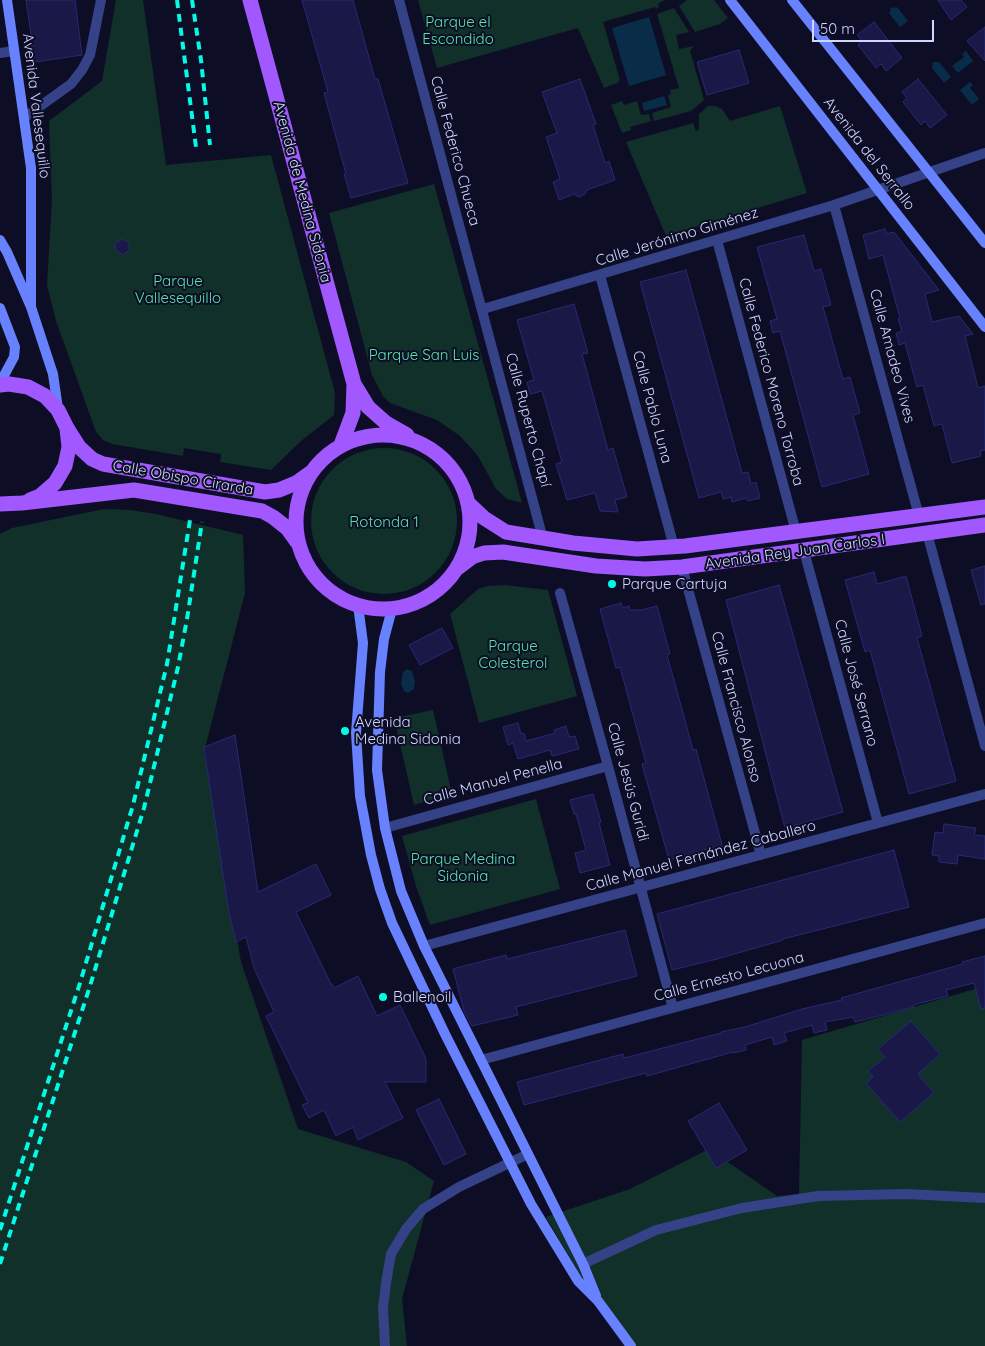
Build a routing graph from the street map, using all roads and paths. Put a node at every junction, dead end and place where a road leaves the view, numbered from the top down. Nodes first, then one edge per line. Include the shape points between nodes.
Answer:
1 (7, 0) edge
2 (101, 0) edge
3 (250, 0) edge
4 (398, 0) edge
5 (730, 0) edge
6 (792, 0) edge
7 (14, 51) junction
8 (0, 53) edge
9 (24, 117) junction
10 (985, 153) edge
11 (929, 171) junction
12 (878, 191) junction
13 (834, 205) junction
14 (0, 240) edge
15 (717, 240) junction
16 (985, 243) edge
17 (600, 275) junction
18 (31, 306) junction
19 (0, 308) edge
20 (483, 309) junction
21 (985, 327) edge
22 (0, 384) edge
23 (354, 384) junction
24 (58, 410) junction
25 (67, 428) junction
26 (419, 442) junction
27 (341, 445) junction
28 (311, 472) junction
29 (22, 503) junction
30 (0, 504) edge
31 (469, 504) junction
32 (985, 507) edge
33 (0, 515) edge
34 (919, 516) junction
35 (985, 525) edge
36 (796, 532) junction
37 (927, 533) junction
38 (543, 539) junction
39 (298, 543) junction
40 (674, 547) junction
41 (804, 551) junction
42 (459, 567) junction
43 (682, 568) junction
44 (560, 593) dead end
45 (358, 605) junction
46 (392, 609) junction
47 (985, 746) edge
48 (608, 766) junction
49 (985, 794) edge
50 (878, 823) junction
51 (385, 828) junction
52 (761, 855) junction
53 (641, 888) junction
54 (985, 923) edge
55 (424, 946) junction
56 (673, 1008) junction
57 (481, 1060) junction
58 (528, 1154) junction
59 (510, 1162) junction
60 (985, 1198) edge
61 (583, 1264) junction
62 (598, 1301) junction
63 (385, 1346) edge
64 (631, 1346) edge

1 - 7 main road, Avenida Vallesequillo
2 - 9 street via 90,55 82,70 71,84
3 - 23 main road, Avenida de Medina Sidonia
4 - 20 street, Calle Federico Chueca
5 - 12 main road, Avenida del Serrallo
6 - 11 main road
7 - 8 street
7 - 9 main road, Avenida Vallesequillo
9 - 18 main road, Avenida Vallesequillo via 31,168
10 - 11 street, Calle Jerónimo Giménez
11 - 12 street, Calle Jerónimo Giménez
11 - 16 main road
12 - 13 street, Calle Jerónimo Giménez
12 - 21 main road, Avenida del Serrallo
13 - 15 street, Calle Jerónimo Giménez
13 - 34 street, Calle Amadeo Vives
14 - 18 main road, Calle Obispo Cirarda
15 - 17 street, Calle Jerónimo Giménez
15 - 36 street, Calle Federico Moreno Torroba
17 - 20 street, Calle Jerónimo Giménez
17 - 40 street, Calle Pablo Luna
18 - 24 main road, Calle Obispo Cirarda via 53,374
19 - 22 main road, Calle Obispo Cirarda via 15,347 10,367
20 - 38 street, Calle Ruperto Chapí
22 - 24 main road, Calle Obispo Cirarda via 28,387 45,396
23 - 26 main road, Avenida de Medina Sidonia via 368,407 386,423
23 - 27 main road, Avenida de Medina Sidonia via 353,412
24 - 25 main road, Calle Obispo Cirarda
25 - 28 main road, Calle Obispo Cirarda via 79,447 92,459 114,467 265,492 296,483
25 - 29 main road, Calle Obispo Cirarda via 69,447 60,475 40,496
26 - 27 main road via 380,434 360,437
26 - 31 main road via 442,457 460,478
27 - 28 main road
28 - 39 main road via 297,506
29 - 30 main road, Calle Obispo Cirarda
29 - 33 main road
29 - 39 main road, Calle Obispo Cirarda via 134,490 262,511 287,528
31 - 38 main road, Avenida Rey Juan Carlos I via 506,532
31 - 42 main road via 471,526
32 - 34 main road, Avenida Rey Juan Carlos I
34 - 36 main road, Avenida Rey Juan Carlos I
35 - 37 main road, Avenida Rey Juan Carlos I
36 - 40 main road, Avenida Rey Juan Carlos I
37 - 41 main road, Avenida Rey Juan Carlos I
37 - 47 street
38 - 40 main road, Avenida Rey Juan Carlos I via 637,549
39 - 45 main road via 306,564 320,582 338,596
41 - 43 main road, Avenida Rey Juan Carlos I
41 - 50 street, Calle José Serrano
42 - 43 main road, Avenida Rey Juan Carlos I via 472,557 504,552 596,566
42 - 46 main road via 430,595
43 - 52 street, Calle Francisco Alonso
44 - 48 street, Calle Jesús Guridi
45 - 46 main road
45 - 59 main road via 363,642 356,734 360,796 380,889 417,977
46 - 51 main road via 386,625 381,666 377,770
48 - 51 street, Calle Manuel Penella
48 - 53 street, Calle Jesús Guridi
49 - 50 street, Calle Manuel Fernández Caballero
50 - 52 street, Calle Manuel Fernández Caballero
51 - 55 main road via 401,891
52 - 53 street, Calle Manuel Fernández Caballero
53 - 55 street, Calle Manuel Fernández Caballero
53 - 56 street, Calle Jesús Guridi
54 - 56 street, Calle Ernesto Lecuona
55 - 57 main road
56 - 57 street, Calle Ernesto Lecuona
57 - 58 main road
58 - 59 street
58 - 61 main road
59 - 62 main road via 531,1204 578,1281
59 - 63 street via 423,1209 406,1229 391,1254 383,1308
60 - 61 street via 907,1194 818,1196 742,1208 656,1230
61 - 62 main road
62 - 64 main road

